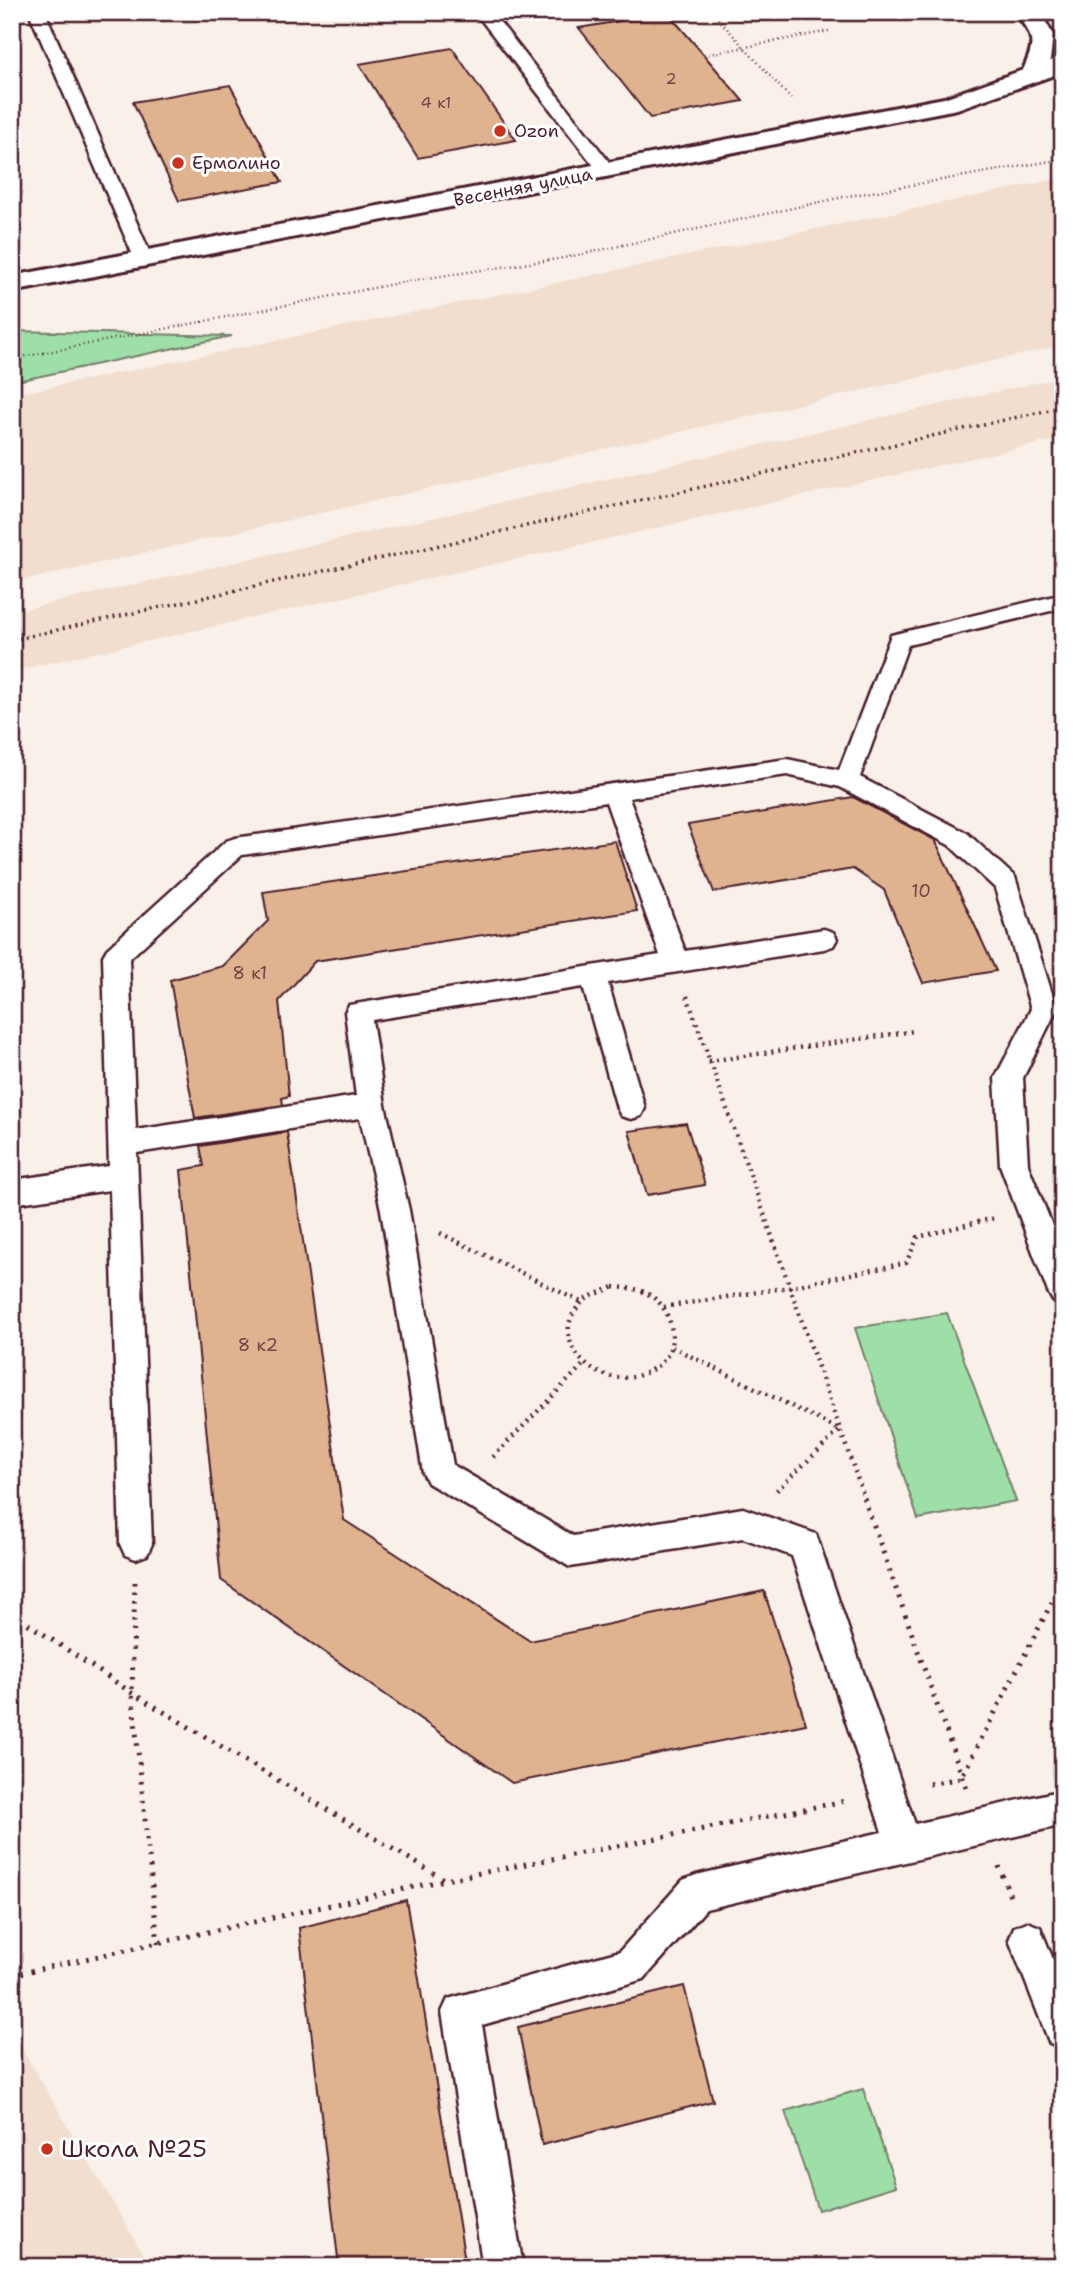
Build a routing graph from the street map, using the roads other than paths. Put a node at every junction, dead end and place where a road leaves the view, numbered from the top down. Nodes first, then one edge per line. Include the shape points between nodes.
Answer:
1 (37, 12) edge
2 (483, 12) edge
3 (1026, 12) edge
4 (1063, 64) edge
5 (1031, 77) junction
6 (607, 171) junction
7 (144, 260) junction
8 (12, 284) edge
9 (1063, 600) edge
10 (847, 780) junction
11 (615, 792) junction
12 (824, 939) dead end
13 (676, 962) junction
14 (593, 975) junction
15 (1053, 1007) edge
16 (371, 1105) junction
17 (631, 1108) dead end
18 (123, 1144) junction
19 (124, 1176) junction
20 (12, 1192) edge
21 (1063, 1292) edge
22 (136, 1544) road end
23 (1063, 1807) edge
24 (904, 1844) junction
25 (1027, 1940) road end
26 (1063, 2031) edge
27 (503, 2267) edge

1 - 7 lane
2 - 6 lane
3 - 5 street via 1041,32 1044,54
4 - 5 street, Весенняя улица
5 - 6 street, Весенняя улица via 949,104
6 - 7 street, Весенняя улица
7 - 8 street, Весенняя улица
9 - 10 lane via 899,640
10 - 11 lane via 787,767
10 - 15 lane via 958,839 1006,884
11 - 13 lane
11 - 18 lane via 235,847 116,956
12 - 13 lane
13 - 14 lane
14 - 16 lane via 358,1012
14 - 17 lane
15 - 21 lane via 1009,1078 1014,1166
16 - 18 lane
16 - 24 lane via 395,1210 439,1473 570,1552 743,1523 805,1545
18 - 19 lane
19 - 20 lane
19 - 22 lane
23 - 24 lane
24 - 27 lane via 696,1893 631,1966 461,2012
25 - 26 lane

